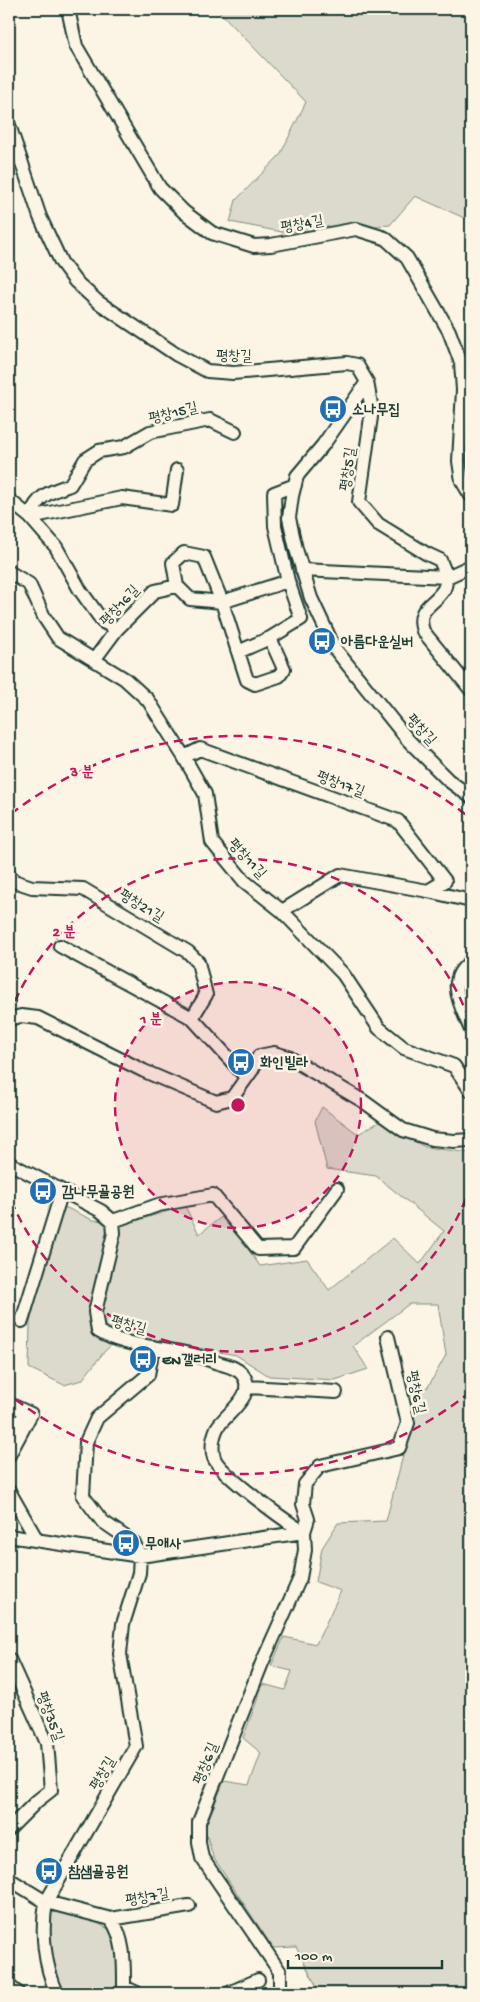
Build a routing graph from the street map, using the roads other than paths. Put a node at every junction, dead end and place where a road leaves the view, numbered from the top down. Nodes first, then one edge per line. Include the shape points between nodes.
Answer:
1 (68, 9) edge
2 (9, 125) edge
3 (367, 382) junction
4 (235, 432) dead end
5 (176, 470) dead end
6 (295, 485) junction
7 (471, 496) edge
8 (9, 500) edge
9 (30, 517) junction
10 (471, 566) edge
11 (302, 570) junction
12 (9, 572) edge
13 (448, 577) junction
14 (288, 581) junction
15 (177, 586) junction
16 (222, 602) junction
17 (117, 629) junction
18 (270, 638) junction
19 (238, 652) junction
20 (94, 660) junction
21 (471, 690) edge
22 (184, 757) junction
23 (471, 797) edge
24 (9, 875) edge
25 (428, 891) junction
26 (471, 901) edge
27 (282, 911) junction
28 (60, 946) dead end
29 (471, 962) edge
30 (192, 1018) junction
31 (9, 1019) edge
32 (471, 1030) edge
33 (246, 1077) junction
34 (471, 1091) edge
35 (471, 1140) edge
36 (9, 1163) edge
37 (337, 1189) dead end
38 (62, 1191) junction
39 (113, 1221) junction
40 (22, 1321) dead end
41 (388, 1337) dead end
42 (153, 1347) junction
43 (246, 1387) junction
44 (336, 1392) dead end
45 (9, 1404) edge
46 (31, 1414) junction
47 (9, 1427) edge
48 (9, 1455) edge
49 (9, 1490) edge
50 (304, 1532) junction
51 (9, 1536) edge
52 (37, 1540) junction
53 (140, 1556) junction
54 (11, 1665) edge
55 (9, 1829) edge
56 (9, 1879) edge
57 (46, 1902) junction
58 (189, 1906) dead end
59 (111, 1919) junction
60 (258, 1980) dead end
61 (9, 1986) edge
62 (18, 1993) edge
63 (56, 1993) edge
64 (137, 1993) edge
65 (228, 1993) edge
66 (280, 1993) edge

1 - 7 street, 평창4길 via 76,46 160,188 212,233 254,246 271,246 356,229 385,238 407,258 449,331 460,363 463,409 458,461 462,481
2 - 3 street, 평창길 / 평창길 via 40,217 61,262 75,281 98,302 177,356 207,371 233,373 347,363 357,365
3 - 6 street, 평창길 / 평창길 via 297,476
3 - 13 street, 평창5길 via 372,410 358,502 378,524 440,560
4 - 9 street, 평창15길 via 210,420 150,432 124,447 99,451 85,460 70,485 47,493 34,506
5 - 9 street via 172,505 122,498
6 - 11 street, 평창길 / 평창길 via 289,518
6 - 14 street via 274,493 275,526
8 - 9 street
9 - 17 street via 56,546 80,590 103,622
10 - 13 street
11 - 13 street
11 - 23 street, 평창길 / 평창길 via 335,649 408,740 448,780
12 - 20 street, 평창11길 via 28,584 58,638
13 - 21 street via 444,590 424,610 420,622 422,631
14 - 16 street
14 - 18 street via 301,619
15 - 16 street via 190,599
15 - 16 street via 173,563 184,553 204,557
15 - 17 street, 평창16길 via 155,592
16 - 19 street
17 - 20 street, 평창16길
18 - 19 street
18 - 19 street via 284,669 279,676 255,684 247,680
20 - 22 street, 평창11길 via 148,700
22 - 25 street, 평창17길 via 200,749 398,821 445,881
22 - 27 street, 평창11길 via 205,794 212,842 244,881
24 - 30 street, 평창21길 via 14,881 32,888 83,889 188,952 198,962 206,995
25 - 26 street
25 - 27 street via 340,875
27 - 34 street, 평창11길 via 343,974 379,1028 404,1048 454,1066
28 - 30 street
29 - 32 street via 462,971 456,986 456,996
30 - 33 street
31 - 33 street via 21,1016 38,1018 144,1071 216,1102 232,1098
33 - 35 street via 259,1056 274,1053 288,1056 404,1130 432,1139
36 - 38 street
37 - 39 street via 294,1248 258,1249 212,1195 158,1205
38 - 39 street via 101,1211
38 - 40 street
39 - 42 street, 평창길 / 평창길 via 114,1233 95,1312 98,1331 110,1338
41 - 50 street, 평창6길 via 408,1422 399,1448 320,1466 305,1484 303,1504 308,1519
42 - 43 street via 189,1354 235,1369 243,1376
42 - 53 street, 평창길 / 평창길 via 148,1375 97,1418 86,1442 83,1496 102,1521 134,1543
43 - 44 street
43 - 50 street via 235,1410 218,1428 212,1442 214,1458 237,1481
45 - 46 street
46 - 47 street
46 - 48 street
49 - 52 street
50 - 53 street
50 - 66 street, 평창6길 via 305,1550 300,1578 265,1656 199,1822 202,1858 280,1972
51 - 52 street
52 - 53 street
53 - 57 street, 평창길 / 평창길 via 139,1573 123,1624 120,1654 136,1746
54 - 55 street, 평창35길 via 47,1743 51,1790
56 - 57 street
57 - 59 street, 평창7길
57 - 63 street, 평창길 / 평창길 via 42,1924 49,1978
58 - 59 street, 평창7길
59 - 64 street, 평창7길 via 118,1929 124,1960 124,1988
60 - 65 street
61 - 62 street

